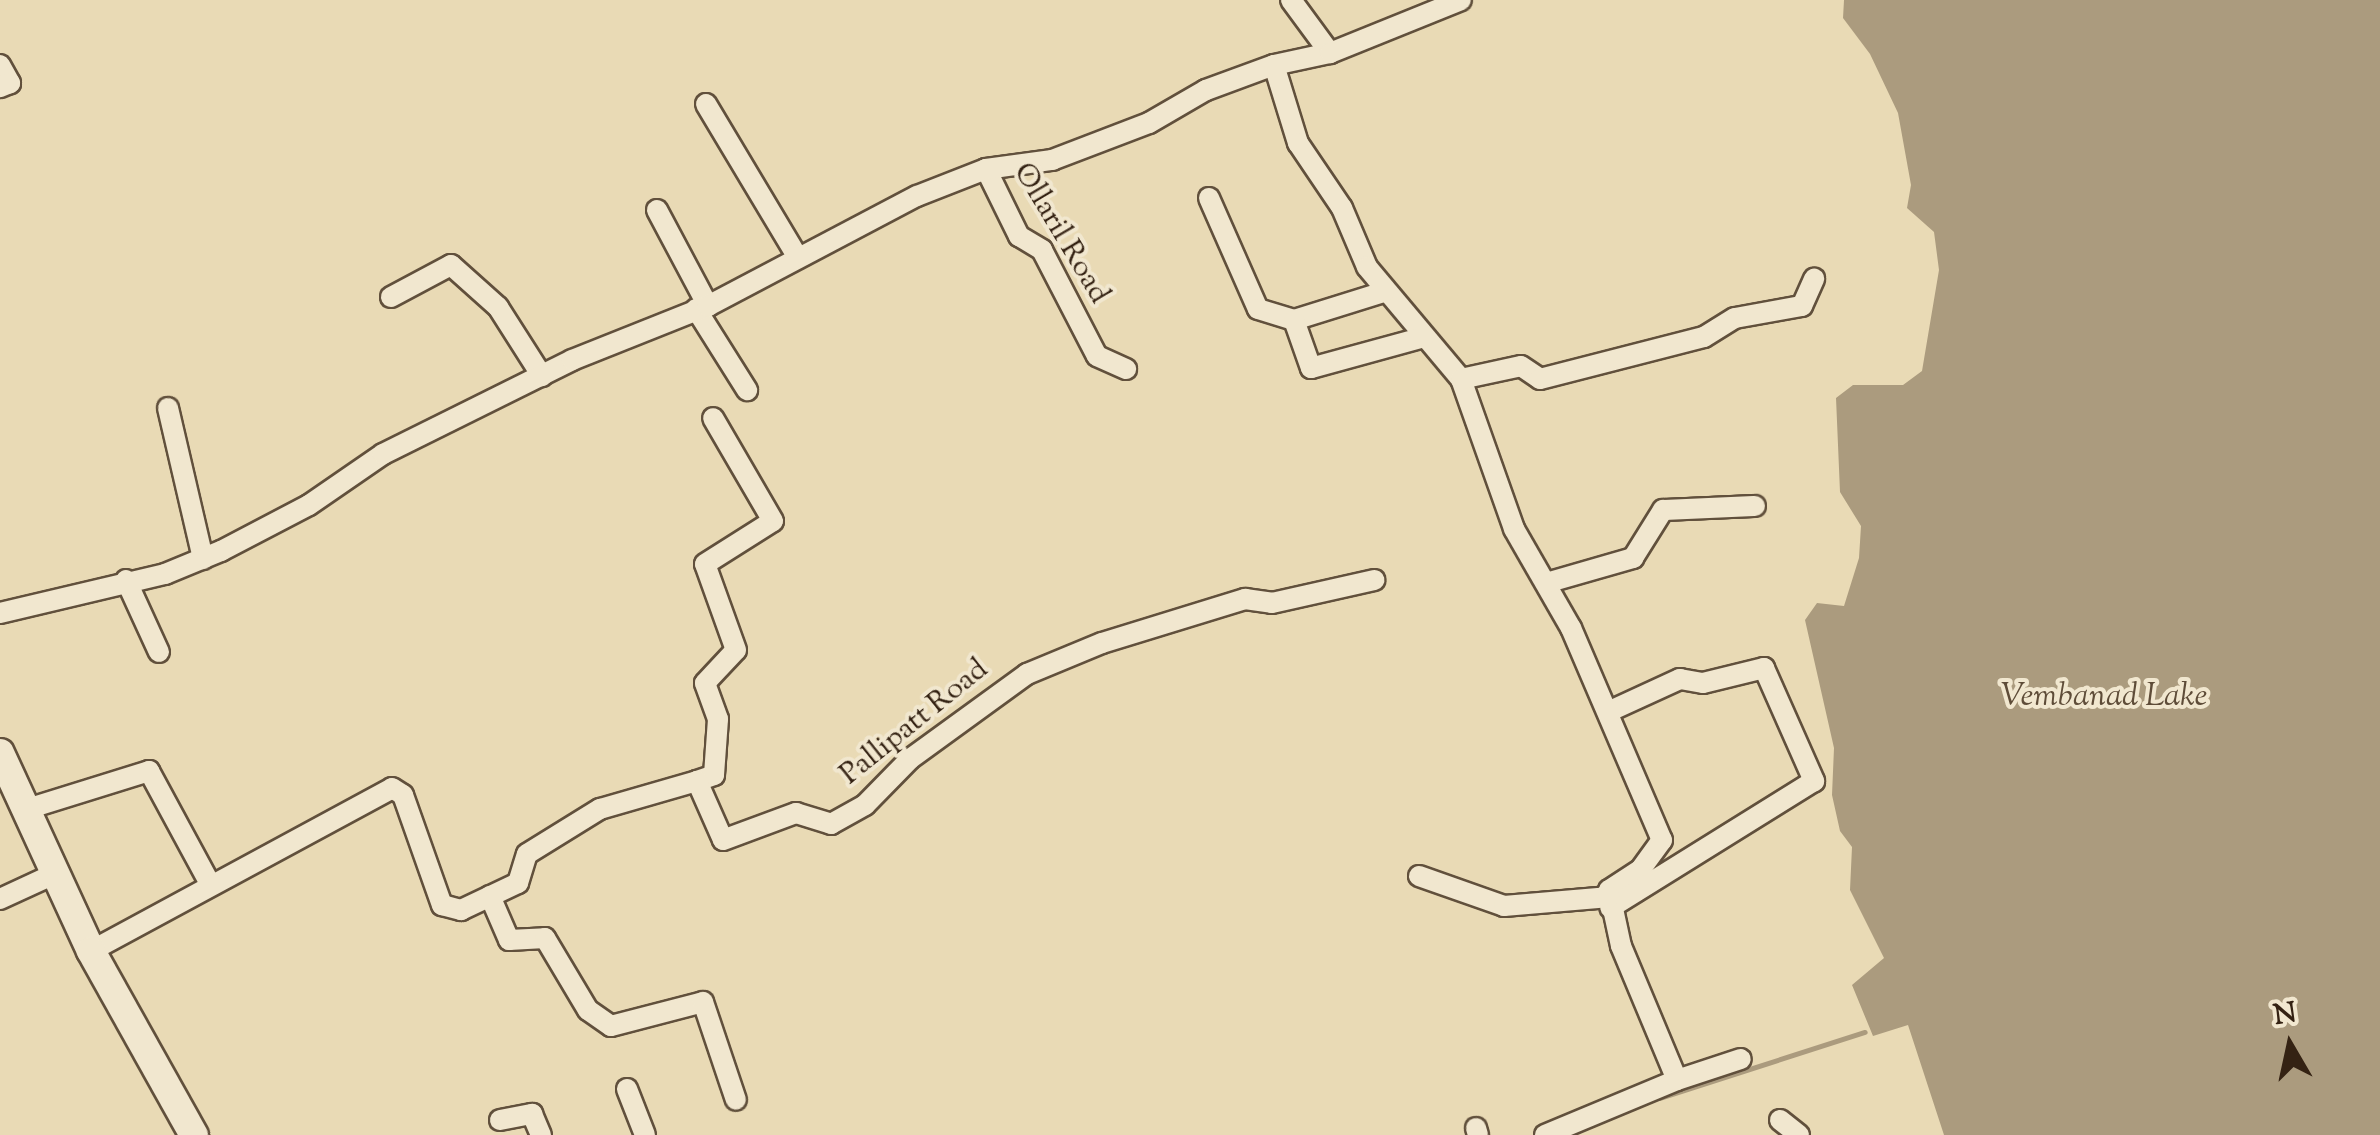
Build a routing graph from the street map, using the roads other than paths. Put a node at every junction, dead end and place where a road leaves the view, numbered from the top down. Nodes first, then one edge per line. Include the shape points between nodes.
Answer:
1 (1291, 0) edge
2 (1460, 0) edge
3 (1330, 54) junction
4 (0, 64) edge
5 (1274, 65) junction
6 (0, 88) edge
7 (706, 104) dead end
8 (986, 168) junction
9 (1209, 198) dead end
10 (657, 210) dead end
11 (797, 256) junction
12 (1814, 280) dead end
13 (1384, 292) junction
14 (391, 297) dead end
15 (702, 307) junction
16 (1294, 320) junction
17 (1424, 336) junction
18 (1126, 370) dead end
19 (542, 376) junction
20 (1461, 379) junction
21 (747, 390) dead end
22 (168, 408) dead end
23 (714, 418) dead end
24 (1755, 506) dead end
25 (203, 558) junction
26 (126, 580) junction
27 (1374, 580) dead end
28 (1546, 583) junction
29 (0, 613) edge
30 (159, 652) dead end
31 (1610, 711) junction
32 (0, 754) edge
33 (697, 780) junction
34 (27, 809) junction
35 (54, 874) junction
36 (1419, 876) dead end
37 (209, 882) junction
38 (490, 896) junction
39 (0, 900) edge
40 (1610, 902) junction
41 (91, 951) junction
42 (1741, 1060) dead end
43 (1678, 1080) junction
44 (626, 1089) dead end
45 (736, 1100) dead end
46 (500, 1120) dead end
47 (1780, 1120) dead end
48 (1556, 1133) edge
49 (194, 1135) edge
50 (541, 1135) edge
51 (645, 1135) edge
52 (1800, 1135) edge

1 - 3 street
2 - 3 street
3 - 5 street
4 - 6 street via 10,84
5 - 8 street via 1052,160
5 - 13 street via 1298,143 1342,208
7 - 11 street
8 - 11 street
8 - 18 street, Ollaril Road via 1019,236 1042,250 1097,356
9 - 16 street via 1258,309
10 - 15 street
11 - 15 street
12 - 20 street via 1802,306 1735,318 1704,336 1540,379 1522,366
13 - 16 street
13 - 17 street
14 - 19 street via 451,265 498,308
15 - 19 street
15 - 21 street
16 - 17 street via 1311,368
17 - 20 street
19 - 25 street via 383,454 309,506
20 - 28 street via 1514,529
22 - 25 street
23 - 33 street via 773,520 704,564 736,650 704,683 718,720 714,776
24 - 28 street via 1663,510 1633,558
25 - 26 street
26 - 29 street
26 - 30 street
27 - 33 street, Pallipatt Road via 1272,602 1246,599 1102,642 1027,674 910,759 865,805 831,824 796,813 722,840
28 - 31 street
31 - 40 street via 1662,840 1640,870 1609,890
31 - 40 street via 1680,679 1702,683 1764,668 1814,781
32 - 34 main road
33 - 38 street via 600,809 527,854 518,883
34 - 35 main road
34 - 37 street via 148,771
35 - 39 street
35 - 41 main road
36 - 40 street via 1504,906
37 - 38 street via 392,788 403,795 442,904 461,910
37 - 41 street
38 - 45 street via 509,940 545,938 588,1010 611,1026 703,1002
40 - 43 street
41 - 49 main road
42 - 43 street
43 - 48 street
44 - 51 street
46 - 50 street via 532,1114
47 - 52 street

